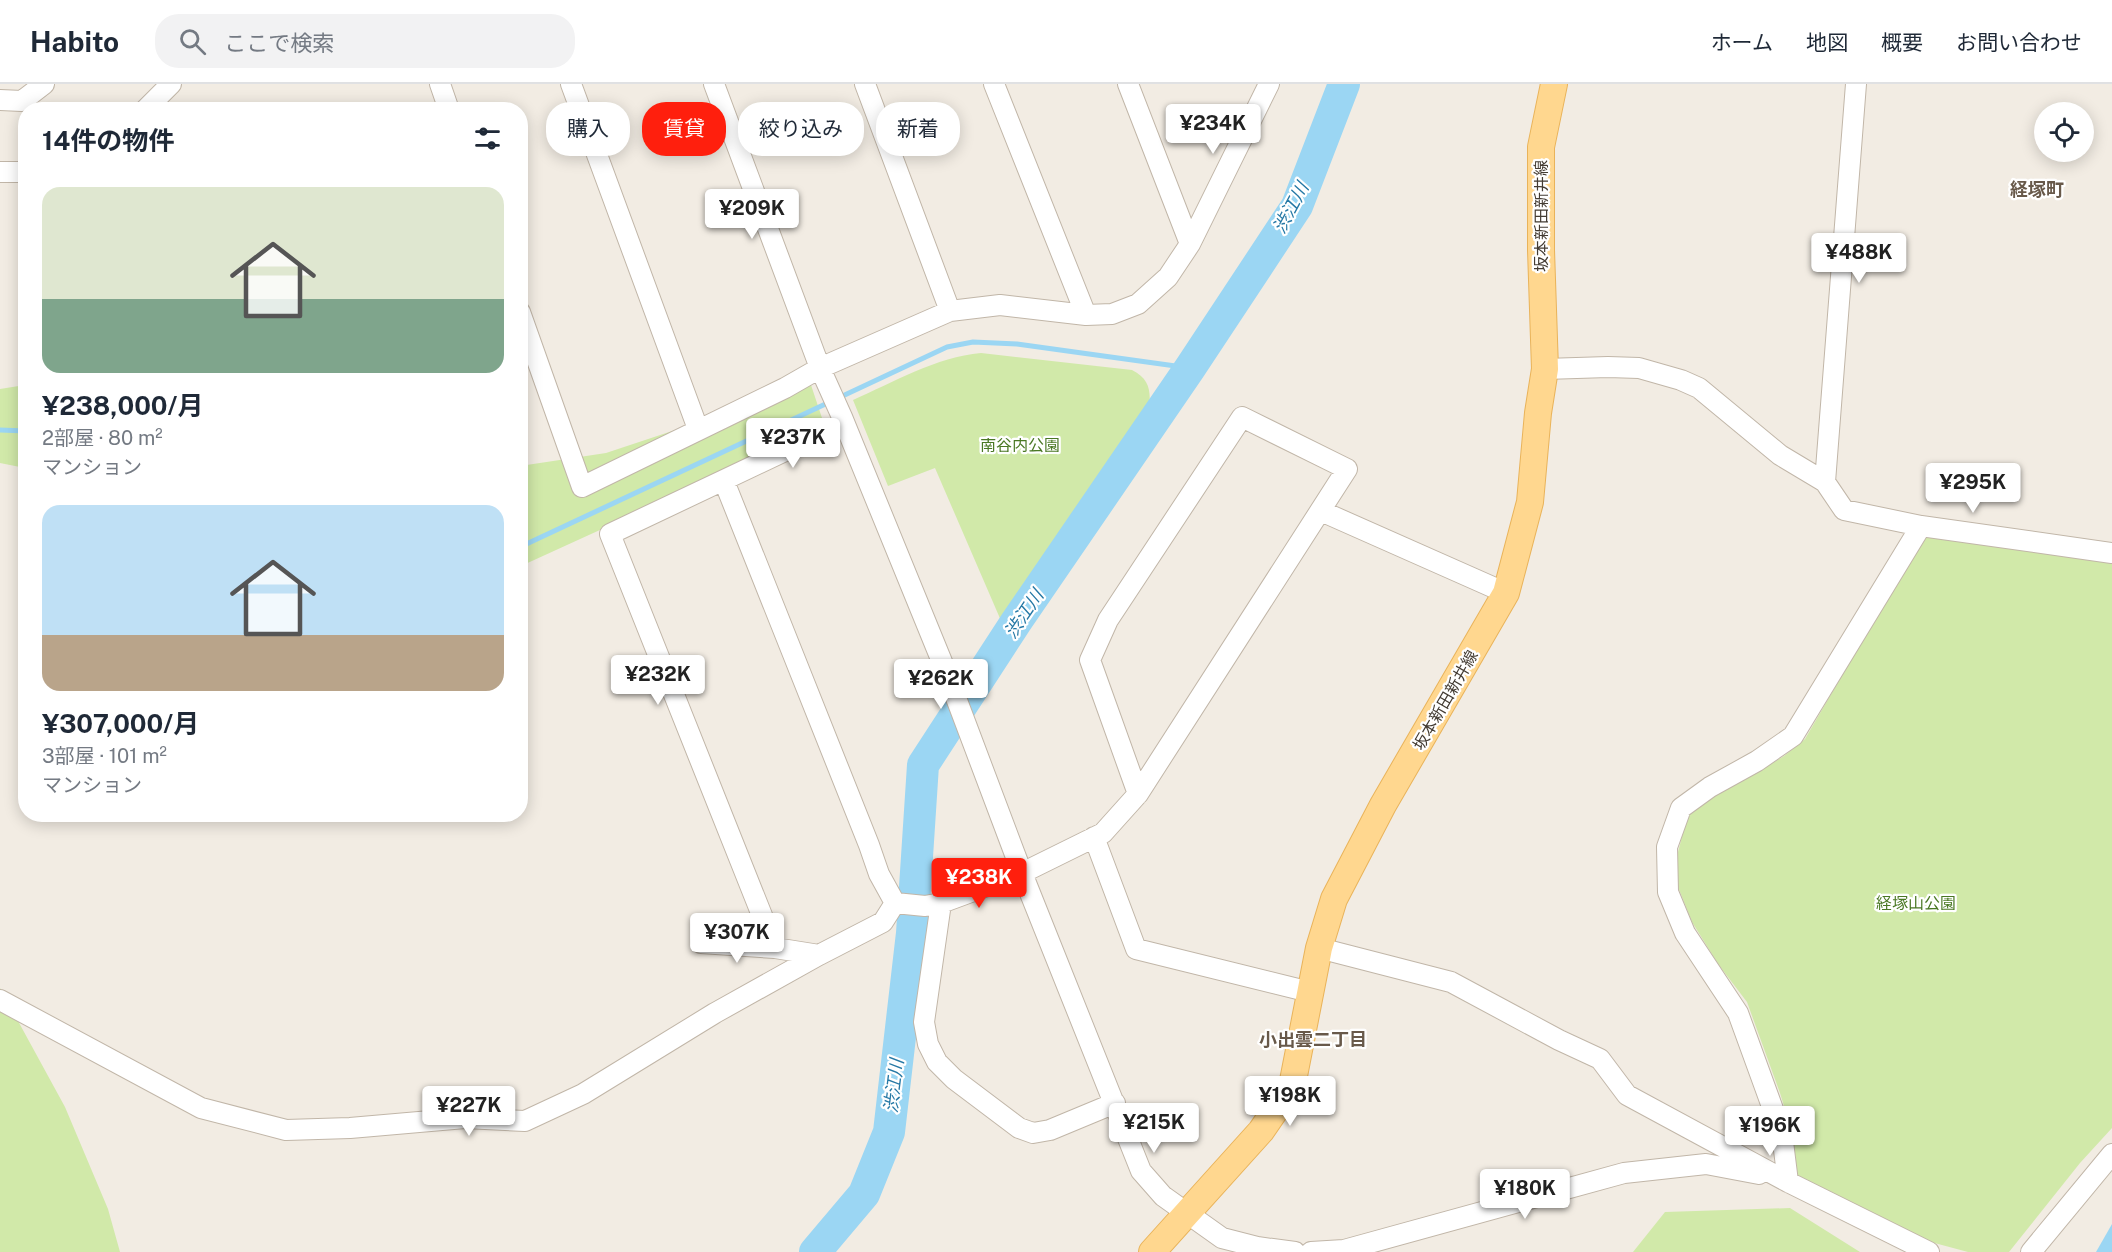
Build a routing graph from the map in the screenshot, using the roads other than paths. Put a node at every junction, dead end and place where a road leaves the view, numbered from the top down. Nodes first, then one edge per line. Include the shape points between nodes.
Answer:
1 (44, 84) edge
2 (171, 84) edge
3 (440, 84) edge
4 (572, 84) edge
5 (714, 84) edge
6 (864, 84) edge
7 (994, 84) edge
8 (1128, 84) edge
9 (1269, 84) edge
10 (1554, 84) edge
11 (1857, 84) edge
12 (0, 100) edge
13 (153, 102) edge
14 (446, 102) edge
15 (0, 172) edge
16 (18, 172) edge
17 (1190, 244) junction
18 (950, 311) junction
19 (1086, 315) junction
20 (528, 335) edge
21 (1545, 369) junction
22 (823, 374) junction
23 (843, 420) junction
24 (698, 429) junction
25 (724, 481) junction
26 (1825, 482) junction
27 (1321, 511) junction
28 (1921, 526) junction
29 (2112, 553) edge
30 (1506, 593) junction
31 (1138, 794) junction
32 (1094, 837) junction
33 (1022, 873) junction
34 (895, 903) junction
35 (933, 904) junction
36 (701, 943) dead end
37 (775, 948) junction
38 (1319, 948) junction
39 (819, 955) junction
40 (1310, 992) junction
41 (0, 1000) edge
42 (1115, 1103) junction
43 (2112, 1154) edge
44 (1788, 1182) junction
45 (1185, 1214) junction
46 (1152, 1252) edge
47 (1295, 1252) edge
48 (1311, 1252) edge
49 (1929, 1252) edge
50 (2031, 1252) edge

1 - 12 street via 22,101
2 - 13 street
3 - 14 street
4 - 24 street
5 - 22 street
6 - 18 street
7 - 19 street
8 - 17 street
9 - 17 street
10 - 21 main road, 坂本新田新井線 via 1541,147
11 - 26 street
15 - 16 street
17 - 19 street via 1168,277 1138,304 1112,314
18 - 19 street via 1000,305
18 - 22 street
20 - 24 street via 582,487
21 - 26 street via 1638,368 1681,380 1699,388 1780,455
21 - 30 main road, 坂本新田新井線 via 1530,502
22 - 23 street
22 - 24 street
23 - 25 street
23 - 33 street via 947,674
25 - 34 street via 879,874
25 - 37 street via 610,534
26 - 28 street via 1844,510
27 - 30 street
27 - 31 street
27 - 31 street via 1347,469 1242,417 1108,620 1090,660
28 - 29 street
28 - 44 street via 1793,736 1681,808 1667,847 1668,891 1685,933 1738,1013 1782,1134
30 - 38 main road, 坂本新田新井線 via 1334,899
31 - 32 street
32 - 33 street
32 - 40 street via 1136,949
33 - 35 street
33 - 42 street
34 - 35 street
34 - 39 street via 883,922
35 - 42 street via 924,1022 937,1062 1019,1128 1033,1133 1050,1130
36 - 37 street
37 - 39 street
38 - 40 main road, 坂本新田新井線
38 - 44 street via 1451,982 1600,1059 1627,1095
39 - 41 street via 583,1094 525,1121 465,1118 286,1130 201,1108
40 - 45 main road, 坂本新田新井線 via 1292,1086 1261,1131
42 - 45 street via 1141,1171
43 - 50 street
44 - 48 street via 1706,1164 1624,1173 1344,1250
44 - 49 street
45 - 46 main road, 坂本新田新井線
45 - 47 street via 1222,1238

